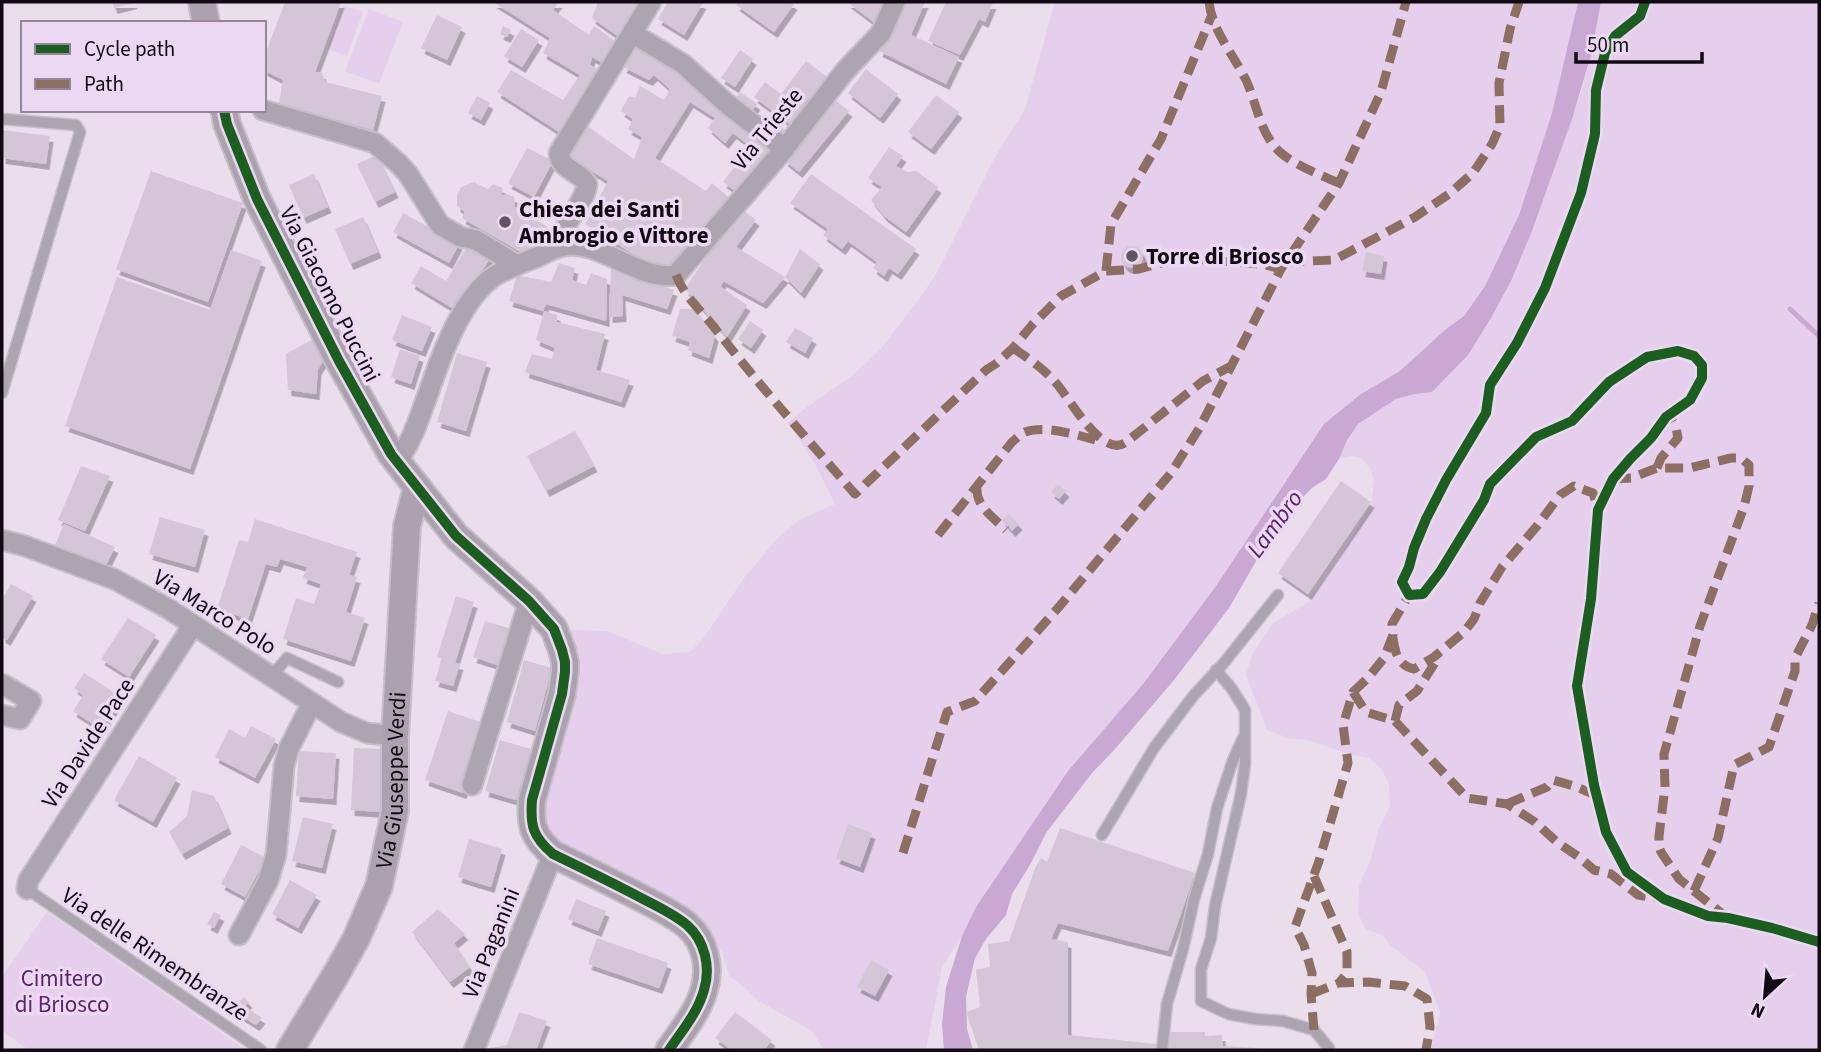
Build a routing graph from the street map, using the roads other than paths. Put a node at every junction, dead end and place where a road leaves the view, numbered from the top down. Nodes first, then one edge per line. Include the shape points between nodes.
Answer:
1 (202, 2) edge
2 (651, 2) edge
3 (895, 2) edge
4 (206, 21) edge
5 (632, 33) junction
6 (266, 111) edge
7 (224, 112) edge
8 (2, 119) edge
9 (785, 149) junction
10 (558, 249) junction
11 (517, 265) junction
12 (2, 393) edge
13 (394, 457) junction
14 (417, 487) junction
15 (407, 526) junction
16 (2, 540) edge
17 (1278, 596) dead end
18 (528, 601) junction
19 (193, 625) junction
20 (1216, 670) junction
21 (272, 677) junction
22 (338, 682) dead end
23 (2, 684) edge
24 (312, 703) junction
25 (2, 715) edge
26 (1245, 734) junction
27 (396, 736) junction
28 (472, 785) dead end
29 (1102, 835) dead end
30 (553, 854) junction
31 (27, 889) joint
32 (239, 935) dead end
33 (261, 1050) edge
34 (290, 1050) edge
35 (474, 1050) edge
36 (669, 1050) edge
37 (1162, 1050) edge
38 (1329, 1050) edge

1 - 4 street
2 - 5 street
3 - 9 street, Via Trieste via 881,33 845,71
5 - 9 street via 683,64
5 - 10 street via 559,153 563,165 587,184
6 - 11 street via 375,143 408,174 440,225
7 - 13 street, Via Giacomo Puccini via 257,199 339,361
8 - 12 lane via 76,125 80,132
9 - 10 street, Via Trieste via 676,275 667,277 585,248
10 - 11 street
11 - 13 street via 494,277 463,313 440,357 412,438
13 - 14 street, Via Giacomo Puccini
13 - 15 street
14 - 15 street, Via Giuseppe Verdi
14 - 18 street, Via Giacomo Puccini via 456,536
15 - 27 street, Via Giuseppe Verdi
16 - 19 street, Via Marco Polo via 114,579
17 - 20 lane
18 - 28 street
18 - 30 street, Via Giacomo Puccini via 554,629 565,662 562,694 532,800 534,831
19 - 21 street, Via Marco Polo
19 - 31 street, Via Davide Pace
20 - 26 lane via 1245,710
20 - 29 lane via 1154,748
21 - 22 lane via 287,658
21 - 24 street, Via Marco Polo
23 - 25 street via 31,701 20,719
24 - 27 street, Via Marco Polo via 367,733
24 - 32 street via 284,766 276,855 268,881
26 - 37 lane via 1217,808 1167,1004
26 - 38 lane via 1241,794 1201,969 1201,1001 1228,1014 1314,1030
27 - 34 street, Via Giuseppe Verdi via 395,811 379,886 350,949
30 - 35 street, Via Paganini
30 - 36 street via 661,908 699,939 706,954 704,989
31 - 33 lane, Via delle Rimembranze

